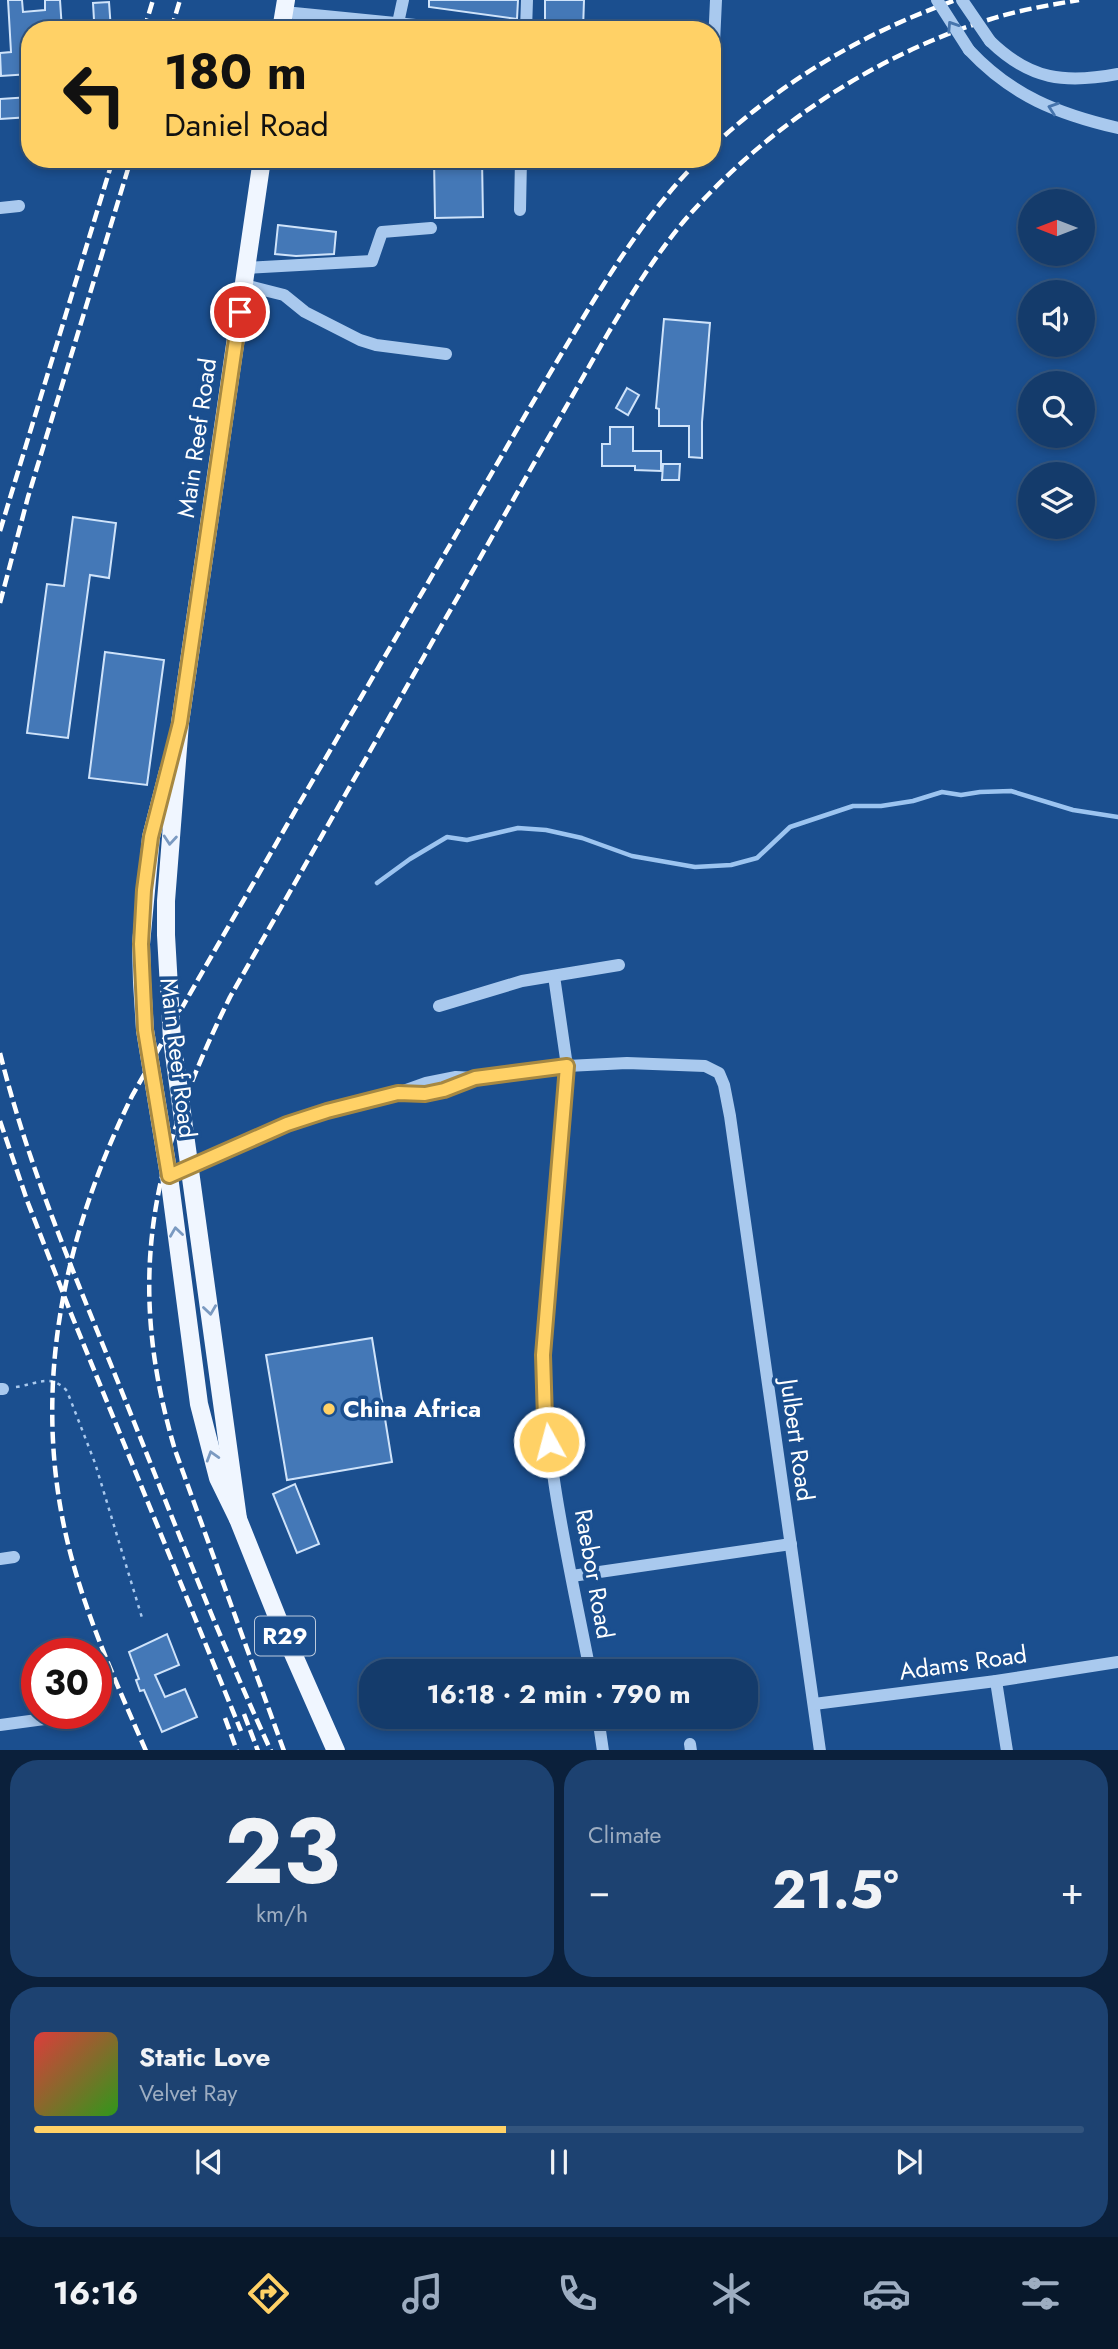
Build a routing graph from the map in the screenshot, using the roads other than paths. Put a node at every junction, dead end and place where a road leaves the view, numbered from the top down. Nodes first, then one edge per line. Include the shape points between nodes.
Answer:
1 (402, 0) edge
2 (527, 0) edge
3 (716, 0) edge
4 (937, 0) edge
5 (962, 0) edge
6 (284, 14) edge
7 (373, 21) edge
8 (398, 21) edge
9 (526, 21) edge
10 (715, 21) edge
11 (1118, 74) edge
12 (1118, 128) edge
13 (261, 168) edge
14 (520, 168) edge
15 (19, 206) dead end
16 (0, 208) edge
17 (520, 209) dead end
18 (431, 228) dead end
19 (245, 277) junction
20 (446, 354) dead end
21 (180, 723) junction
22 (620, 965) dead end
23 (554, 976) junction
24 (439, 1006) dead end
25 (567, 1066) junction
26 (178, 1084) junction
27 (156, 1091) junction
28 (189, 1167) junction
29 (169, 1176) junction
30 (238, 1519) junction
31 (791, 1544) junction
32 (14, 1557) dead end
33 (0, 1559) edge
34 (572, 1576) junction
35 (588, 1659) edge
36 (1118, 1662) edge
37 (996, 1681) junction
38 (814, 1704) junction
39 (21, 1722) edge
40 (0, 1725) edge
41 (600, 1729) edge
42 (337, 1750) edge
43 (603, 1750) edge
44 (820, 1750) edge
45 (1007, 1750) edge

1 - 8 street
2 - 9 street
3 - 10 street
12 -> 4 street, bridge via 1046,107 1020,94 969,50
5 - 11 street, bridge via 990,41 1021,66 1065,79
6 - 7 street
13 - 19 main road, Main Reef Road / R29
14 - 17 street
15 - 16 street
18 - 19 street via 382,232 372,261
19 - 20 street via 359,340
19 - 21 main road, Main Reef Road / R29
21 -> 26 main road, Main Reef Road / R29 via 166,935
21 - 27 main road, Main Reef Road / R29 via 151,837 141,944 145,1030
22 - 23 street
23 - 24 street via 509,984
23 - 25 street, Raebor Road
25 - 28 street via 426,1083 310,1116
25 - 31 street, Julbert Road via 667,1063 705,1066 719,1073
25 - 34 street, Raebor Road via 543,1355 545,1419
26 - 27 main road
26 - 28 main road, Main Reef Road / R29
27 - 29 main road, Main Reef Road / R29
28 - 29 street
28 -> 30 main road, Main Reef Road / R29
30 -> 29 main road, Main Reef Road / R29 via 218,1478 199,1404
30 - 42 main road, Main Reef Road / R29
31 - 34 street
31 - 38 street, Julbert Road
32 - 33 street
34 - 35 street, Raebor Road
36 - 37 street, Adams Road
37 - 38 street, Adams Road
37 - 45 street
38 - 44 street, Julbert Road
39 - 40 street
41 - 43 street

